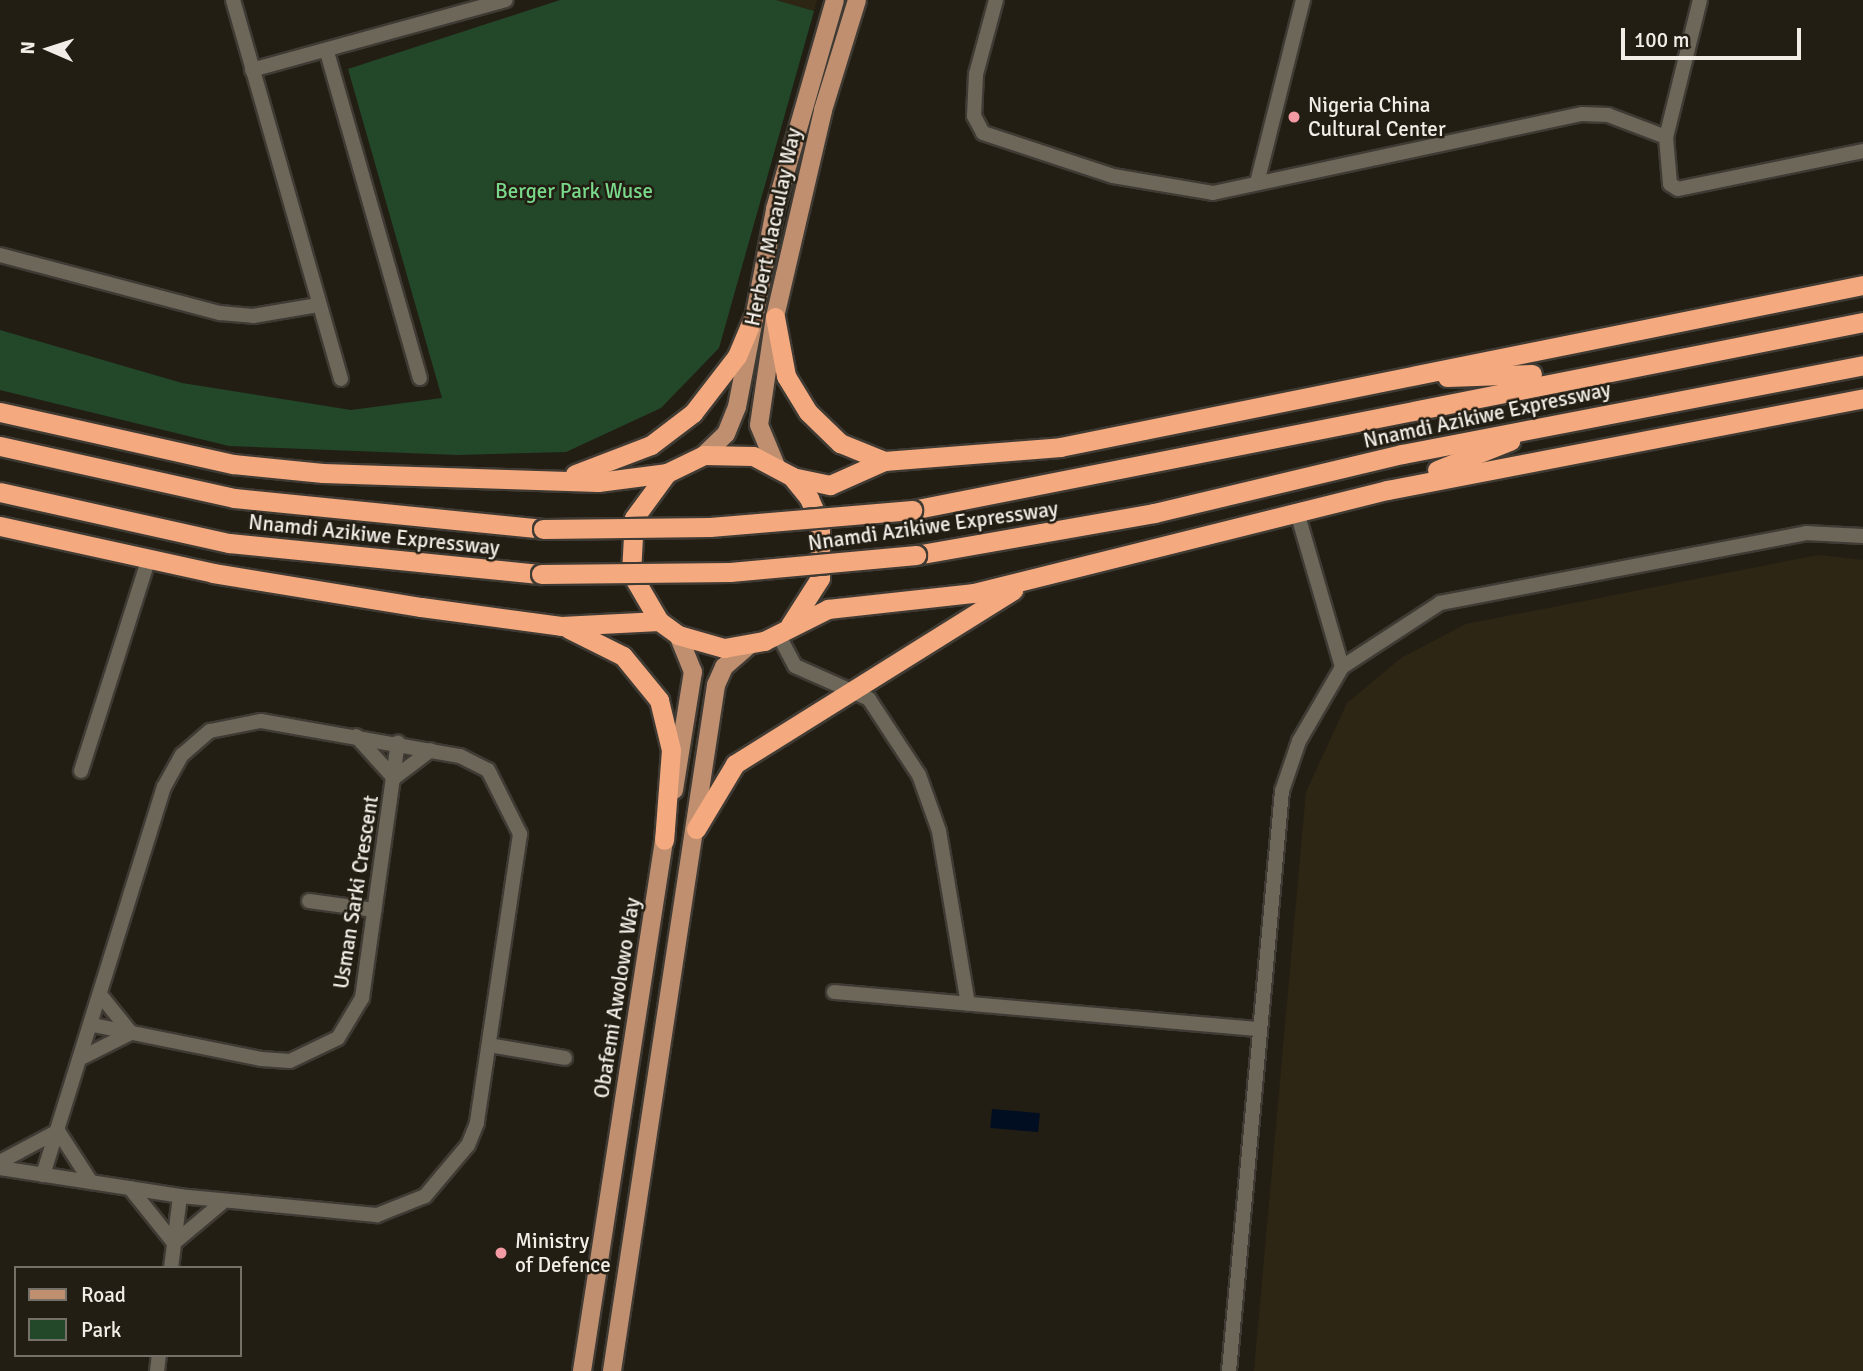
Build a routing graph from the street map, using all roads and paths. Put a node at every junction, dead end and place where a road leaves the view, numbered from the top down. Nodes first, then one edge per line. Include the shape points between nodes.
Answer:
1 (233, 0) edge
2 (452, 0) edge
3 (506, 0) edge
4 (835, 0) edge
5 (857, 0) edge
6 (996, 0) edge
7 (1303, 0) edge
8 (1700, 0) edge
9 (451, 17) junction
10 (327, 52) junction
11 (252, 70) junction
12 (1665, 137) junction
13 (1863, 151) edge
14 (1258, 179) junction
15 (0, 255) edge
16 (1863, 285) edge
17 (318, 305) junction
18 (775, 317) junction
19 (753, 318) junction
20 (1863, 322) edge
21 (1863, 365) edge
22 (1589, 371) junction
23 (420, 377) dead end
24 (341, 379) dead end
25 (1397, 379) junction
26 (1863, 398) edge
27 (0, 412) edge
28 (1558, 422) junction
29 (0, 446) edge
30 (704, 455) junction
31 (884, 461) junction
32 (783, 471) junction
33 (667, 473) junction
34 (537, 482) junction
35 (1387, 490) junction
36 (0, 492) edge
37 (1297, 512) junction
38 (0, 526) edge
39 (1863, 536) edge
40 (148, 561) junction
41 (1051, 574) junction
42 (659, 621) junction
43 (561, 626) junction
44 (784, 629) junction
45 (678, 635) junction
46 (748, 646) junction
47 (1342, 667) junction
48 (854, 688) junction
49 (356, 736) junction
50 (398, 743) junction
51 (431, 750) junction
52 (81, 771) dead end
53 (394, 778) junction
54 (696, 829) junction
55 (664, 840) junction
56 (309, 901) dead end
57 (374, 910) junction
58 (834, 992) dead end
59 (102, 997) junction
60 (968, 1004) junction
61 (93, 1025) junction
62 (1258, 1029) junction
63 (131, 1033) junction
64 (489, 1045) junction
65 (83, 1057) junction
66 (565, 1058) dead end
67 (58, 1131) junction
68 (0, 1162) edge
69 (0, 1168) edge
70 (43, 1175) junction
71 (92, 1182) junction
72 (130, 1188) junction
73 (180, 1196) junction
74 (224, 1201) junction
75 (174, 1243) junction
76 (171, 1266) edge
77 (582, 1371) edge
78 (612, 1371) edge
79 (1229, 1371) edge

1 - 11 street
2 - 9 street
3 - 9 street
4 - 19 main road, Herbert Macaulay Way via 775,209
5 - 18 main road, Herbert Macaulay Way via 823,110
6 - 14 street via 975,81 974,116 983,133 1113,176 1200,191
7 - 14 street
8 - 12 street
9 - 10 street
10 - 11 street
10 - 23 street
11 - 17 street
12 - 13 street via 1665,175 1678,189
12 - 14 street via 1608,115 1582,114
15 - 17 street via 220,313 253,317
16 - 25 highway
17 - 24 street
18 - 31 highway via 786,376 808,412 840,443
18 - 32 main road, Herbert Macaulay Way via 759,425
19 - 30 main road, Herbert Macaulay Way via 737,407 726,434
19 - 34 highway via 724,377 674,429 597,469
20 - 22 highway, Nnamdi Azikiwe Expressway
21 - 28 highway, Nnamdi Azikiwe Expressway
22 - 25 highway
22 - 29 highway, Nnamdi Azikiwe Expressway, bridge via 1030,491 912,510 710,527 543,529 247,500
25 - 31 highway via 1060,447
26 - 35 highway
27 - 34 highway via 233,464
28 - 35 highway
28 - 36 highway, Nnamdi Azikiwe Expressway, bridge via 1153,513 916,555 730,572 541,574 229,543
30 - 32 highway via 741,454
30 - 33 highway
31 - 32 highway via 830,485
32 - 44 highway via 820,523 824,551 808,604
33 - 34 highway
33 - 42 highway via 641,505 629,545 635,582
35 - 37 highway
37 - 41 highway
37 - 47 street
38 - 40 highway
39 - 47 street via 1806,533 1440,603
40 - 43 highway
40 - 52 street
41 - 44 highway via 926,601 828,610
41 - 48 highway via 1000,597
42 - 43 highway
42 - 45 highway
43 - 55 highway via 623,656 659,700 671,750
44 - 46 highway
44 - 48 street via 795,666
45 - 46 highway via 712,647
45 - 55 main road, Obafemi Awolowo Way via 693,672
46 - 54 main road via 723,667 716,685
47 - 62 street via 1299,741 1282,791
48 - 54 highway via 735,764
48 - 60 street via 878,709 929,796
49 - 50 street
49 - 53 street
49 - 59 street via 236,721 210,731 182,755 164,787
50 - 51 street
50 - 53 street, Usman Sarki Crescent
51 - 53 street
51 - 64 street via 488,770 520,834
53 - 57 street, Usman Sarki Crescent
54 - 78 main road
55 - 77 main road, Obafemi Awolowo Way
56 - 57 street
57 - 63 street, Usman Sarki Crescent via 362,998 350,1025 317,1053 261,1059
58 - 60 street
59 - 61 street
59 - 63 street
60 - 62 street
61 - 63 street, Usman Sarki Crescent
61 - 65 street
62 - 79 street
63 - 65 street
64 - 66 street
64 - 74 street via 468,1145 439,1182 403,1209 355,1216
65 - 67 street
67 - 68 street
67 - 70 street
67 - 71 street
69 - 70 street
70 - 71 street
71 - 72 street
72 - 73 street
72 - 75 street
73 - 74 street
73 - 75 street
74 - 75 street
75 - 76 street

